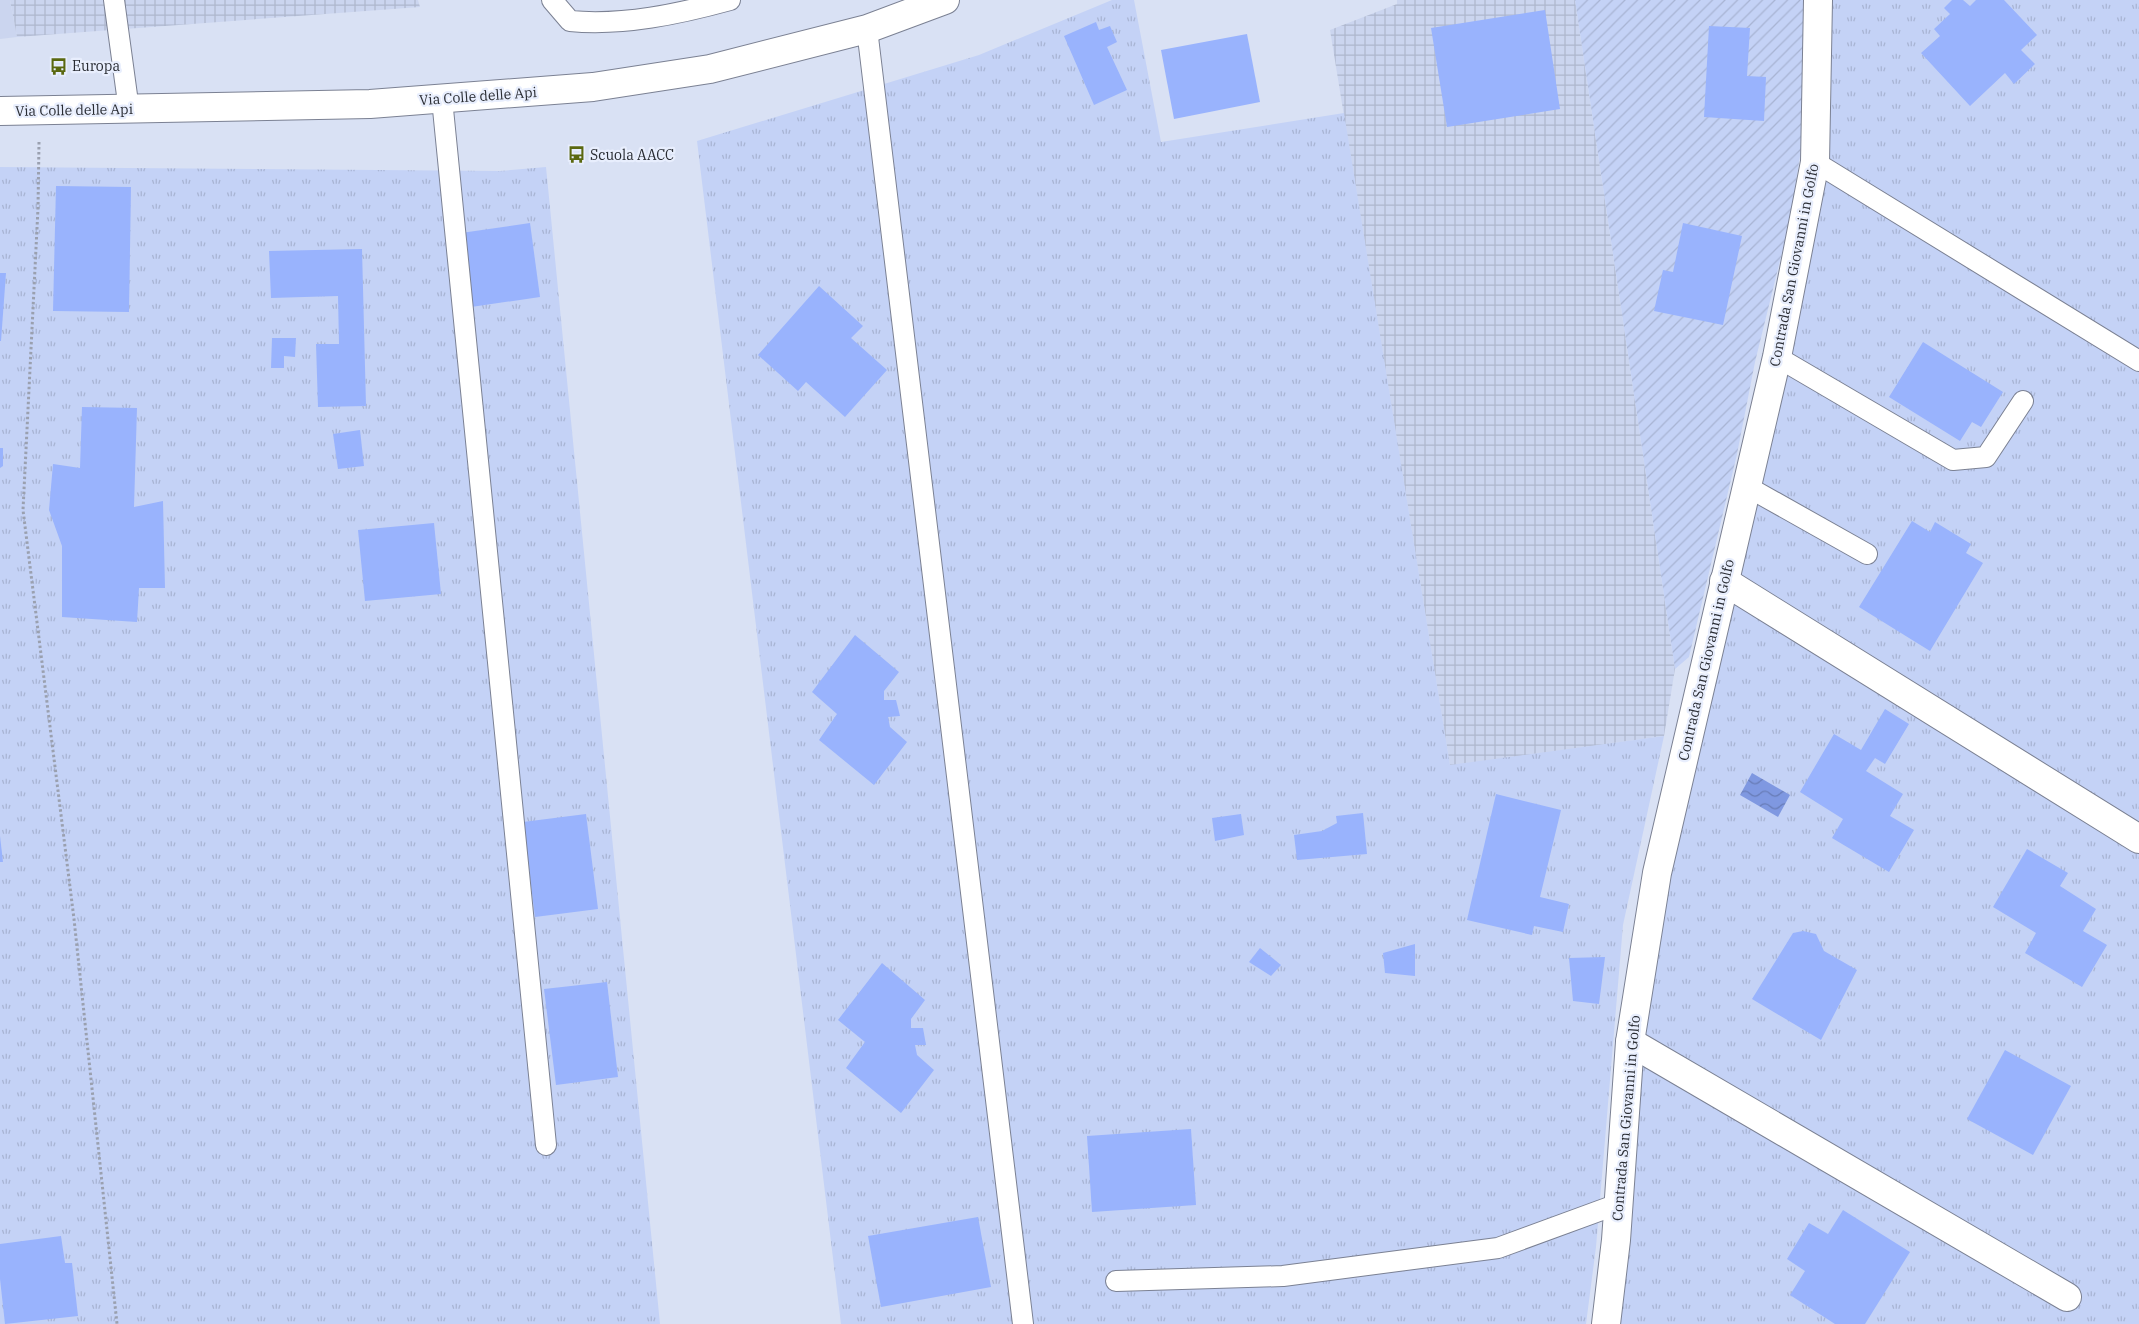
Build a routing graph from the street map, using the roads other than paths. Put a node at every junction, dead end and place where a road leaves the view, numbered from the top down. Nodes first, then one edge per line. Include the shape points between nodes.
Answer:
1 (114, 0) edge
2 (552, 0) edge
3 (730, 0) edge
4 (909, 0) edge
5 (945, 0) edge
6 (1818, 0) edge
7 (867, 29) junction
8 (442, 99) junction
9 (128, 110) junction
10 (0, 111) edge
11 (1815, 162) junction
12 (1776, 358) junction
13 (2139, 361) edge
14 (2023, 401) dead end
15 (1746, 486) junction
16 (1867, 554) dead end
17 (1724, 581) junction
18 (2139, 839) edge
19 (1630, 1042) junction
20 (546, 1145) dead end
21 (1618, 1204) junction
22 (1116, 1281) dead end
23 (2067, 1297) dead end
24 (1023, 1324) edge
25 (1606, 1324) edge

1 - 9 lane
2 - 3 lane via 570,21 600,24 696,9
4 - 7 lane
5 - 7 street, Via Colle delle Api
6 - 11 street, Contrada San Giovanni in Golfo
7 - 8 street, Via Colle delle Api via 700,70 593,87
7 - 24 lane
8 - 9 street, Via Colle delle Api
8 - 20 lane
9 - 10 street, Via Colle delle Api
11 - 12 street, Contrada San Giovanni in Golfo
11 - 13 lane
12 - 14 lane via 1954,460 1986,457
12 - 15 street, Contrada San Giovanni in Golfo
15 - 16 lane
15 - 17 street, Contrada San Giovanni in Golfo
17 - 18 street
17 - 19 street, Contrada San Giovanni in Golfo via 1657,873
19 - 21 street, Contrada San Giovanni in Golfo
19 - 23 street
21 - 22 lane via 1498,1248 1282,1276
21 - 25 street, Contrada San Giovanni in Golfo

